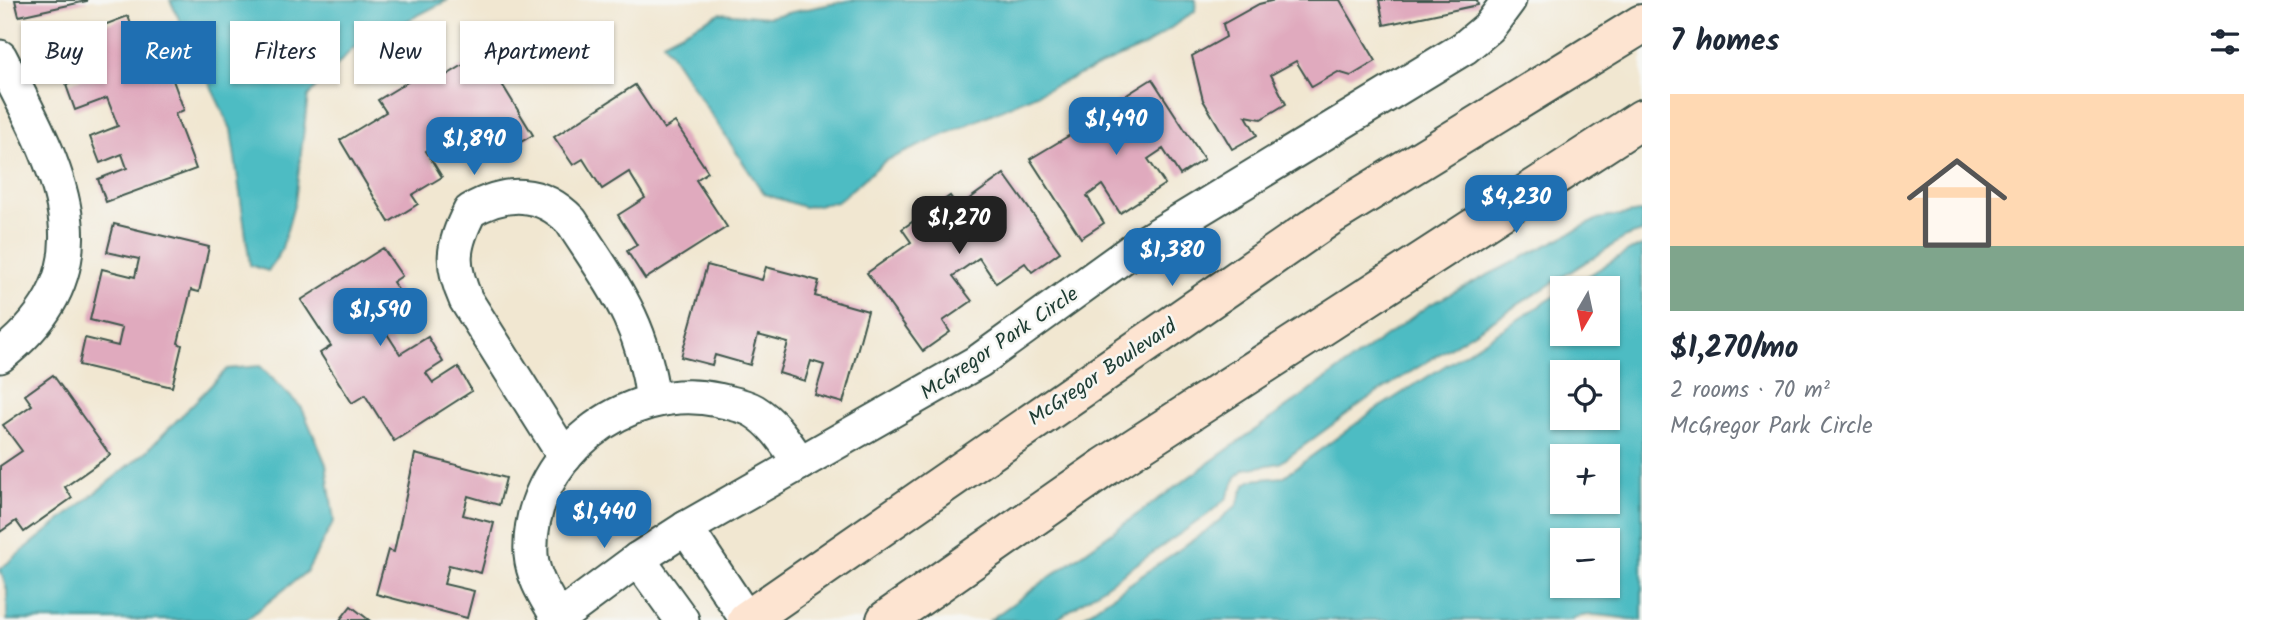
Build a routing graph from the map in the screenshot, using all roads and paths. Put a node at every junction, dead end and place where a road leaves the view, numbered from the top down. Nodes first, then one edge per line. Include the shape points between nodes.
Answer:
1 (1510, 0) edge
2 (1642, 24) edge
3 (0, 57) edge
4 (1642, 119) edge
5 (0, 356) edge
6 (653, 400) junction
7 (565, 457) junction
8 (800, 463) junction
9 (685, 528) junction
10 (638, 559) junction
11 (557, 619) edge
12 (682, 620) edge
13 (747, 620) edge
14 (886, 620) edge

1 - 8 street, McGregor Park Circle via 1489,27 1464,48 1134,249 979,361
2 - 13 main road, McGregor Boulevard via 1333,214
3 - 5 street via 48,150 67,214 65,250 46,312
4 - 14 main road via 1105,467
6 - 7 street via 635,404 604,422
6 - 7 street via 648,361 631,314 565,214 536,198 514,194 491,199 470,211 454,253 455,275 466,300
6 - 8 street via 699,396 752,410 776,429
7 - 11 street via 541,494 532,526 536,578
8 - 9 street, McGregor Park Circle
9 - 10 street, McGregor Park Circle
9 - 13 street
10 - 11 street, McGregor Park Circle
10 - 12 street

